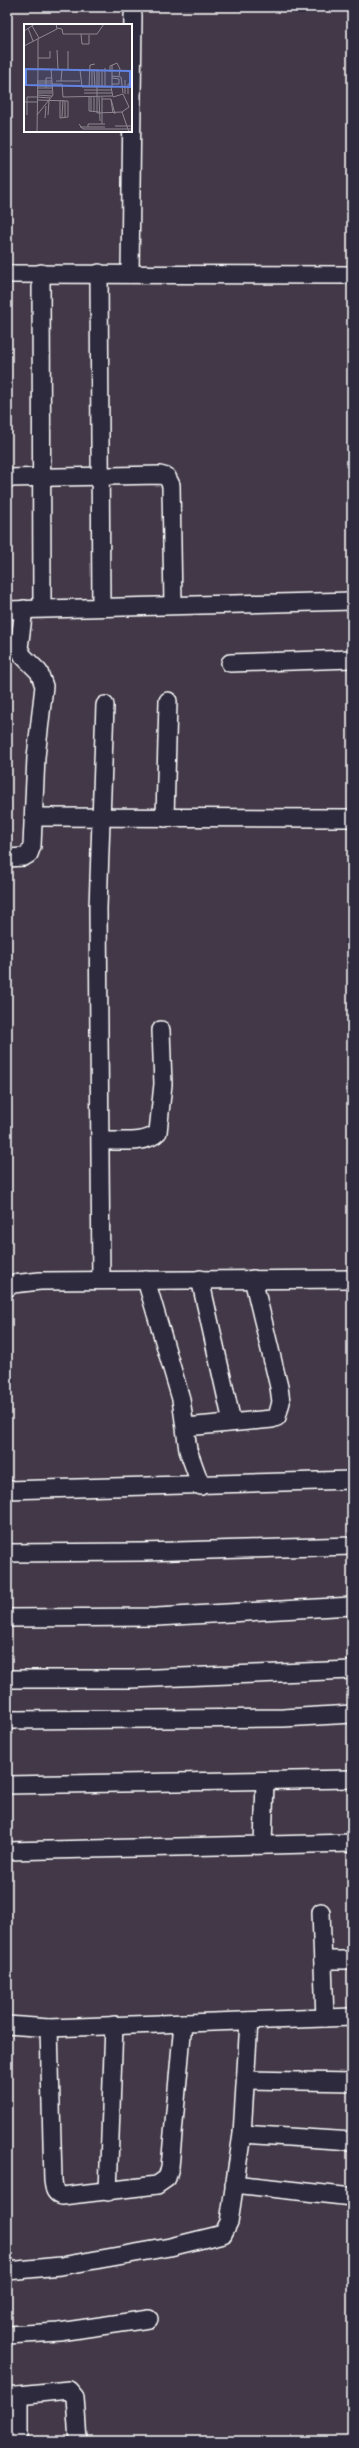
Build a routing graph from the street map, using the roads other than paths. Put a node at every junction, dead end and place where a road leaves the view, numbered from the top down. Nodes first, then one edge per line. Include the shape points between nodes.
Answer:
1 (133, 15) dead end
2 (132, 101) edge
3 (132, 132) edge
4 (41, 273) junction
5 (99, 273) junction
6 (7, 274) edge
7 (130, 274) junction
8 (352, 274) edge
9 (100, 476) junction
10 (7, 478) edge
11 (41, 478) junction
12 (352, 601) edge
13 (173, 605) junction
14 (101, 606) junction
15 (42, 608) junction
16 (15, 610) edge
17 (352, 659) edge
18 (230, 663) dead end
19 (168, 701) dead end
20 (105, 706) dead end
21 (34, 817) junction
22 (102, 818) junction
23 (165, 818) junction
24 (352, 818) edge
25 (7, 858) edge
26 (161, 1030) dead end
27 (101, 1141) junction
28 (253, 1279) junction
29 (352, 1279) edge
30 (101, 1280) junction
31 (146, 1280) junction
32 (200, 1280) junction
33 (7, 1288) edge
34 (232, 1422) junction
35 (186, 1427) junction
36 (352, 1480) edge
37 (201, 1486) junction
38 (7, 1490) edge
39 (352, 1546) edge
40 (7, 1553) edge
41 (352, 1606) edge
42 (7, 1618) edge
43 (352, 1670) edge
44 (7, 1679) edge
45 (352, 1714) edge
46 (7, 1720) edge
47 (352, 1779) edge
48 (264, 1781) junction
49 (7, 1785) edge
50 (352, 1843) edge
51 (263, 1845) junction
52 (7, 1851) edge
53 (321, 1912) dead end
54 (323, 1960) junction
55 (352, 1960) edge
56 (352, 2017) edge
57 (326, 2018) junction
58 (249, 2021) junction
59 (182, 2023) junction
60 (7, 2025) edge
61 (114, 2026) junction
62 (49, 2028) junction
63 (247, 2080) junction
64 (352, 2082) edge
65 (242, 2134) junction
66 (352, 2142) edge
67 (234, 2184) junction
68 (108, 2192) junction
69 (352, 2197) edge
70 (7, 2271) edge
71 (149, 2319) dead end
72 (7, 2335) edge
73 (13, 2396) edge
74 (19, 2441) edge
75 (78, 2441) edge

1 - 2 street
3 - 7 street
4 - 5 street
4 - 6 street
4 - 11 street
5 - 7 street
5 - 9 street
7 - 8 street
9 - 11 street
9 - 13 street via 160,474 170,479
9 - 14 street
10 - 11 street
11 - 15 street
12 - 13 street
13 - 14 street
14 - 15 street
15 - 16 street
16 - 21 street via 19,648 38,672 44,686 36,757
17 - 18 street
19 - 23 street
20 - 22 street
21 - 22 street
21 - 25 street via 29,854 24,857
22 - 23 street
22 - 27 street via 98,908
23 - 24 street
26 - 27 street via 163,1084 158,1132 154,1137 145,1139
27 - 30 street
28 - 29 street
28 - 32 street
28 - 34 street via 279,1387 280,1411 278,1417 272,1419
30 - 31 street
30 - 33 street via 40,1281 13,1284
31 - 32 street
31 - 35 street via 181,1399
32 - 34 street
34 - 35 street
35 - 37 street via 188,1450
36 - 37 street
37 - 38 street
39 - 40 street
41 - 42 street via 157,1617
43 - 44 street via 131,1679
45 - 46 street via 283,1718
47 - 48 street
48 - 49 street
48 - 51 street
50 - 51 street
51 - 52 street
53 - 54 street
54 - 55 street
54 - 57 street
56 - 57 street
57 - 58 street
58 - 59 street
58 - 63 street
59 - 61 street
59 - 68 street via 167,2178 157,2185
60 - 62 street
61 - 62 street
61 - 68 street
62 - 68 street via 54,2190 62,2196
63 - 64 street
63 - 65 street
65 - 66 street
65 - 67 street
67 - 69 street
67 - 70 street via 229,2222 223,2234 217,2237 61,2266
71 - 72 street via 59,2332
73 - 74 street
73 - 75 street via 64,2390 72,2392 77,2412

